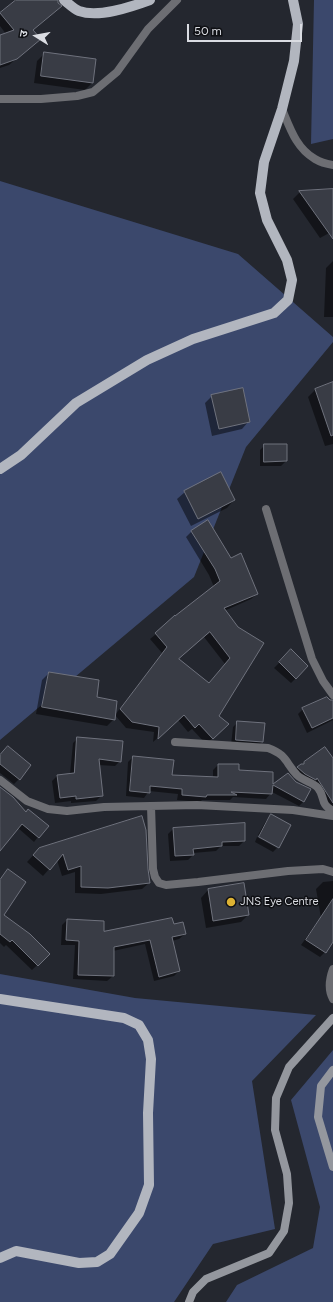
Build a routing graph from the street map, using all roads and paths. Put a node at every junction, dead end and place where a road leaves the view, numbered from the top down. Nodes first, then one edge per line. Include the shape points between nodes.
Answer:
1 (64, 0) edge
2 (150, 0) edge
3 (176, 0) edge
4 (293, 0) edge
5 (0, 99) edge
6 (282, 109) junction
7 (333, 165) edge
8 (0, 469) edge
9 (266, 509) dead end
10 (333, 695) edge
11 (175, 742) dead end
12 (0, 780) edge
13 (151, 806) junction
14 (333, 811) edge
15 (333, 816) edge
16 (333, 872) edge
17 (333, 970) edge
18 (0, 999) edge
19 (333, 1000) edge
20 (333, 1018) edge
21 (333, 1070) edge
22 (333, 1167) edge
23 (0, 1258) edge
24 (189, 1302) edge

1 - 2 main road via 78,11 103,14
3 - 5 street via 148,29 117,72 93,92 41,99
4 - 6 main road via 298,24 294,61
6 - 7 street via 301,149 316,160
6 - 8 main road via 264,162 260,193 267,220 287,260 292,280 288,300 274,313 193,339 147,360 76,403 21,455
9 - 10 street via 312,660
11 - 14 street via 268,748 278,751 297,775 316,786 323,803
12 - 13 street via 27,801 48,809 67,811
13 - 15 street via 239,807 293,810
13 - 16 street via 153,868 159,883 166,885 288,871 323,869
17 - 19 street via 329,992
18 - 23 main road via 124,1018 139,1025 148,1040 151,1059 148,1113 149,1185 139,1213 110,1254 97,1262 79,1264 16,1251
20 - 24 main road via 289,1067 276,1098 275,1130 287,1174 289,1203 284,1231 269,1254 206,1279 193,1292
21 - 22 main road via 321,1086 318,1117

